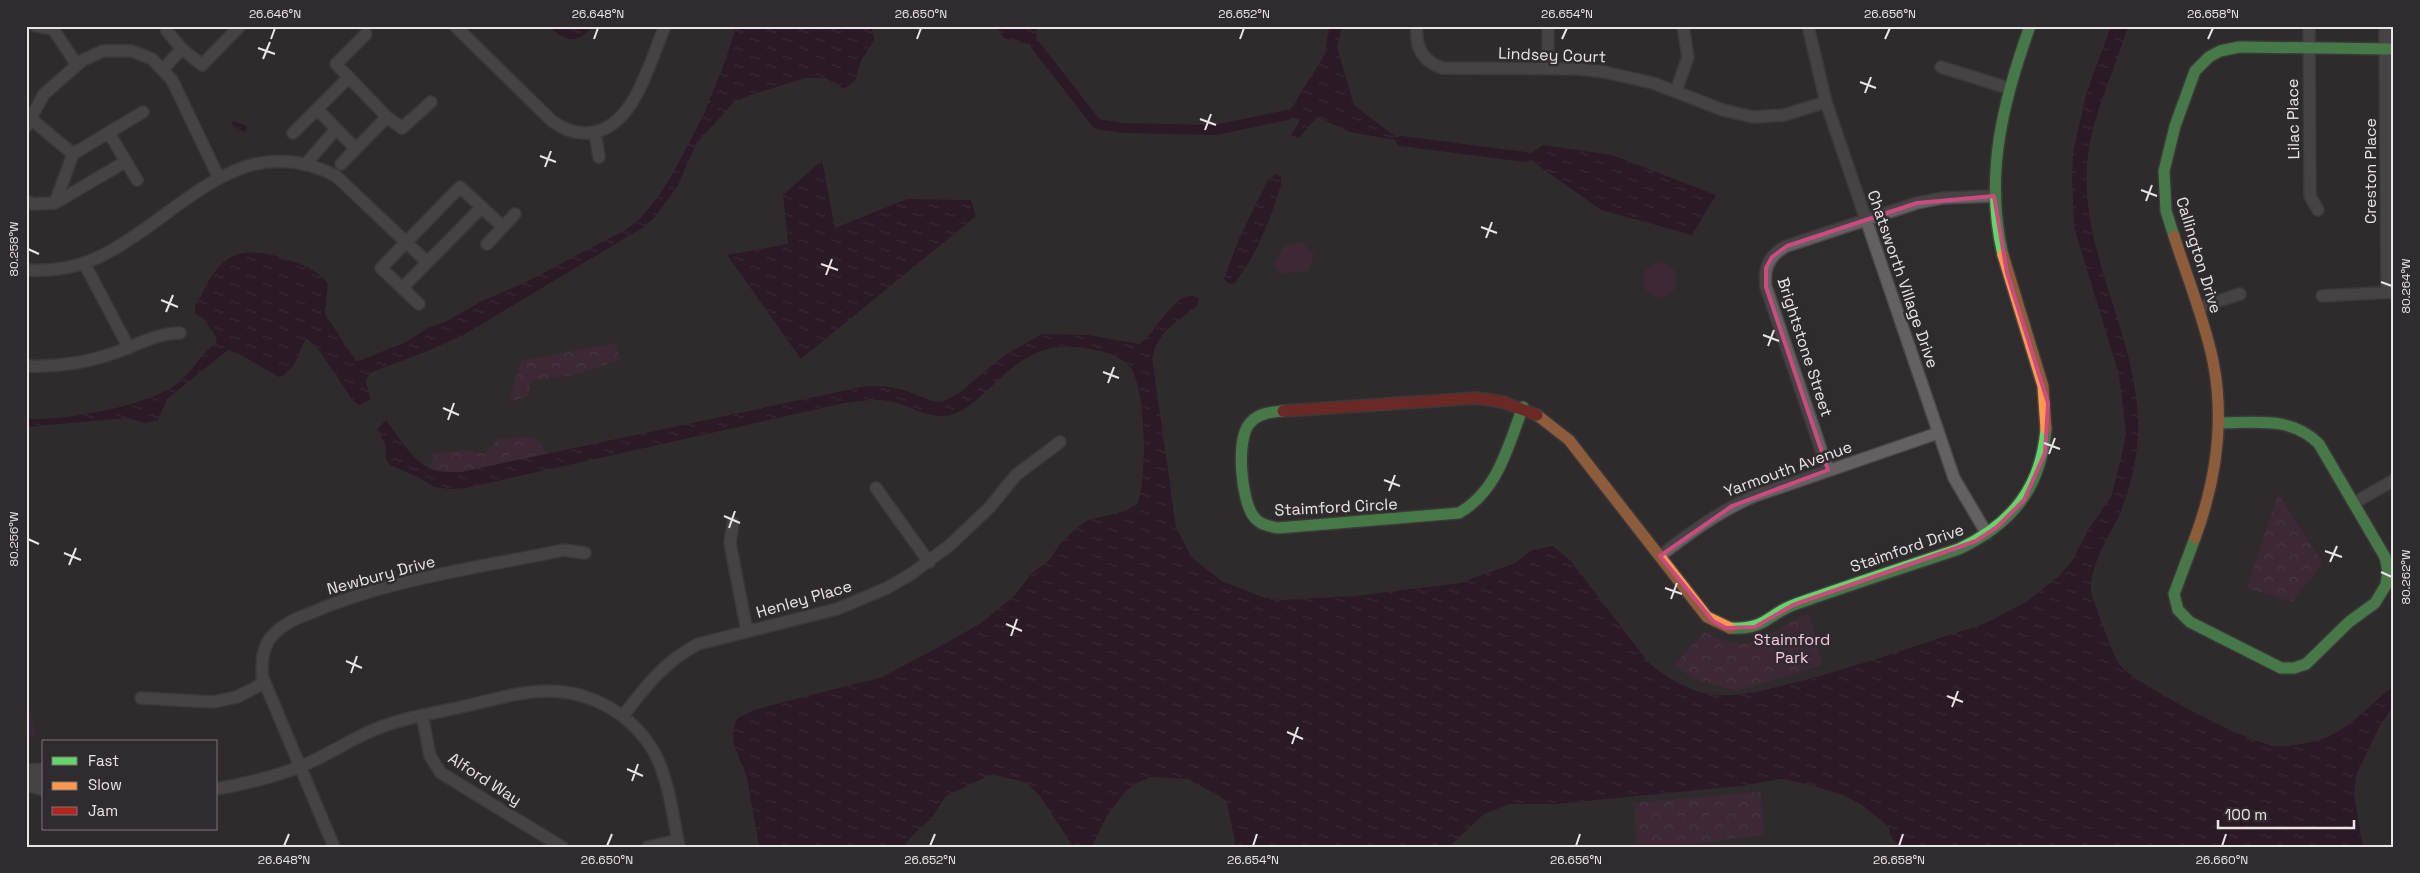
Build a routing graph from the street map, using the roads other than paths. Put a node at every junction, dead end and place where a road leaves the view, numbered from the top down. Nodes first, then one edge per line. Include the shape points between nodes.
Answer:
1 (36, 26) edge
2 (168, 26) edge
3 (240, 26) edge
4 (455, 26) edge
5 (665, 26) edge
6 (1417, 26) edge
7 (1548, 26) edge
8 (1683, 26) edge
9 (1808, 26) edge
10 (2030, 26) edge
11 (2309, 26) edge
12 (2385, 26) edge
13 (54, 27) edge
14 (366, 34) dead end
15 (2308, 47) junction
16 (182, 49) junction
17 (2390, 49) edge
18 (77, 64) junction
19 (1941, 67) dead end
20 (163, 68) junction
21 (1548, 69) junction
22 (348, 78) junction
23 (2008, 88) junction
24 (1676, 91) junction
25 (431, 102) dead end
26 (1826, 102) junction
27 (317, 109) junction
28 (143, 112) dead end
29 (388, 117) junction
30 (29, 123) edge
31 (336, 129) junction
32 (595, 132) junction
33 (109, 133) junction
34 (293, 133) dead end
35 (356, 150) junction
36 (73, 154) junction
37 (599, 157) dead end
38 (125, 162) junction
39 (341, 164) dead end
40 (305, 165) junction
41 (219, 178) junction
42 (137, 180) dead end
43 (2390, 193) edge
44 (1994, 196) junction
45 (26, 201) edge
46 (54, 203) junction
47 (482, 207) junction
48 (2318, 210) dead end
49 (515, 214) dead end
50 (1866, 220) junction
51 (503, 227) junction
52 (407, 242) junction
53 (487, 244) dead end
54 (427, 262) junction
55 (84, 263) junction
56 (26, 270) edge
57 (402, 288) junction
58 (2390, 292) edge
59 (2240, 294) dead end
60 (2322, 296) dead end
61 (418, 304) dead end
62 (2198, 308) junction
63 (180, 333) dead end
64 (129, 348) junction
65 (26, 366) edge
66 (1523, 407) junction
67 (2219, 423) junction
68 (1938, 433) junction
69 (1060, 442) dead end
70 (1828, 470) junction
71 (2394, 480) edge
72 (876, 488) dead end
73 (2354, 503) junction
74 (733, 523) dead end
75 (1987, 534) junction
76 (585, 553) dead end
77 (1660, 556) junction
78 (929, 562) junction
79 (748, 631) junction
80 (264, 683) junction
81 (142, 698) dead end
82 (422, 715) junction
83 (622, 716) junction
84 (299, 767) junction
85 (42, 769) edge
86 (26, 770) edge
87 (26, 778) edge
88 (42, 781) edge
89 (26, 785) edge
90 (42, 789) edge
91 (218, 789) edge
92 (679, 844) edge
93 (334, 847) edge
94 (562, 847) edge
95 (648, 847) edge

1 - 13 street
2 - 16 street via 167,31
3 - 16 street via 202,65
4 - 32 street via 552,121 569,131
5 - 32 street via 629,109 611,127
6 - 21 street, Lindsey Court via 1416,42 1422,54 1430,63 1442,68
7 - 21 street
8 - 24 street via 1688,57
9 - 26 street, Chatsworth Village Drive
10 - 23 street, Staimford Drive
11 - 15 street, Lilac Place
12 - 17 street, Creston Place
13 - 18 street
14 - 22 street via 336,64
15 - 17 street
15 - 48 street, Lilac Place via 2310,196
15 - 62 street, Callington Drive via 2226,49 2204,61 2192,77 2167,150 2164,184 2170,226
16 - 20 street
17 - 43 street, Creston Place
18 - 20 street via 96,53 117,49 139,53
18 - 30 street via 44,94
19 - 23 street
20 - 41 street via 176,86
21 - 24 street, Lindsey Court via 1604,72 1653,82
22 - 27 street
22 - 29 street
23 - 44 street, Staimford Drive via 1997,139
24 - 26 street, Lindsey Court via 1723,110 1753,117 1784,115
25 - 29 street via 402,128
26 - 50 street, Chatsworth Village Drive
27 - 31 street
27 - 34 street
28 - 33 street
29 - 35 street
30 - 36 street
31 - 35 street
31 - 40 street
32 - 37 street
33 - 36 street
33 - 38 street
35 - 39 street
36 - 46 street
38 - 42 street
38 - 46 street
40 - 41 street via 259,163
40 - 52 street via 319,167 336,176
41 - 55 street via 186,197 116,248
43 - 58 street, Creston Place
44 - 50 street, Brightstone Street via 1930,200
44 - 75 street, Staimford Drive via 2000,248 2042,377 2049,422 2045,454 2030,490 2012,514
45 - 46 street
47 - 51 street
47 - 52 street via 460,187
47 - 54 street
49 - 51 street
50 - 68 street, Chatsworth Village Drive
50 - 70 street, Brightstone Street via 1782,249 1772,257 1765,274 1766,287
51 - 53 street
52 - 54 street
52 - 57 street via 381,268
54 - 57 street
55 - 56 street
55 - 64 street
57 - 61 street
58 - 60 street
59 - 62 street
62 - 67 street, Callington Drive via 2213,362
63 - 64 street via 166,333
64 - 65 street via 79,362
66 - 66 street, Staimford Circle via 1489,488 1471,508 1459,513 1278,528 1255,520 1246,504 1241,440 1249,423 1259,416 1272,412 1476,398
66 - 77 street, Staimford Drive via 1544,418 1569,440
67 - 73 street, Callington Drive via 2284,424 2305,430 2319,444
67 - 73 street, Callington Drive via 2218,451 2206,507 2174,594 2178,610 2190,622 2281,668 2306,664 2349,622 2375,602 2386,585 2385,557
68 - 70 street, Yarmouth Avenue
68 - 75 street, Chatsworth Village Drive via 1959,490
69 - 78 street, Henley Place via 1016,475 971,527
70 - 77 street, Yarmouth Avenue via 1732,506
71 - 73 street
72 - 78 street
74 - 79 street via 730,543
75 - 77 street, Staimford Drive via 1959,549 1792,605 1755,627 1741,630 1719,625 1708,617
76 - 80 street, Newbury Drive via 564,550 383,588 326,606 272,635 263,654
78 - 79 street, Henley Place via 887,588 837,609
79 - 83 street, Henley Place via 714,638 684,651 658,672
80 - 81 street via 238,697 213,702
80 - 84 street, Newbury Drive
82 - 83 street via 546,691 586,697
82 - 84 street via 372,731
82 - 94 street, Alford Way via 433,762 442,773
83 - 92 street via 645,739 660,766
84 - 91 street
84 - 93 street, Newbury Drive
85 - 86 street
87 - 88 street
89 - 90 street
92 - 95 street

